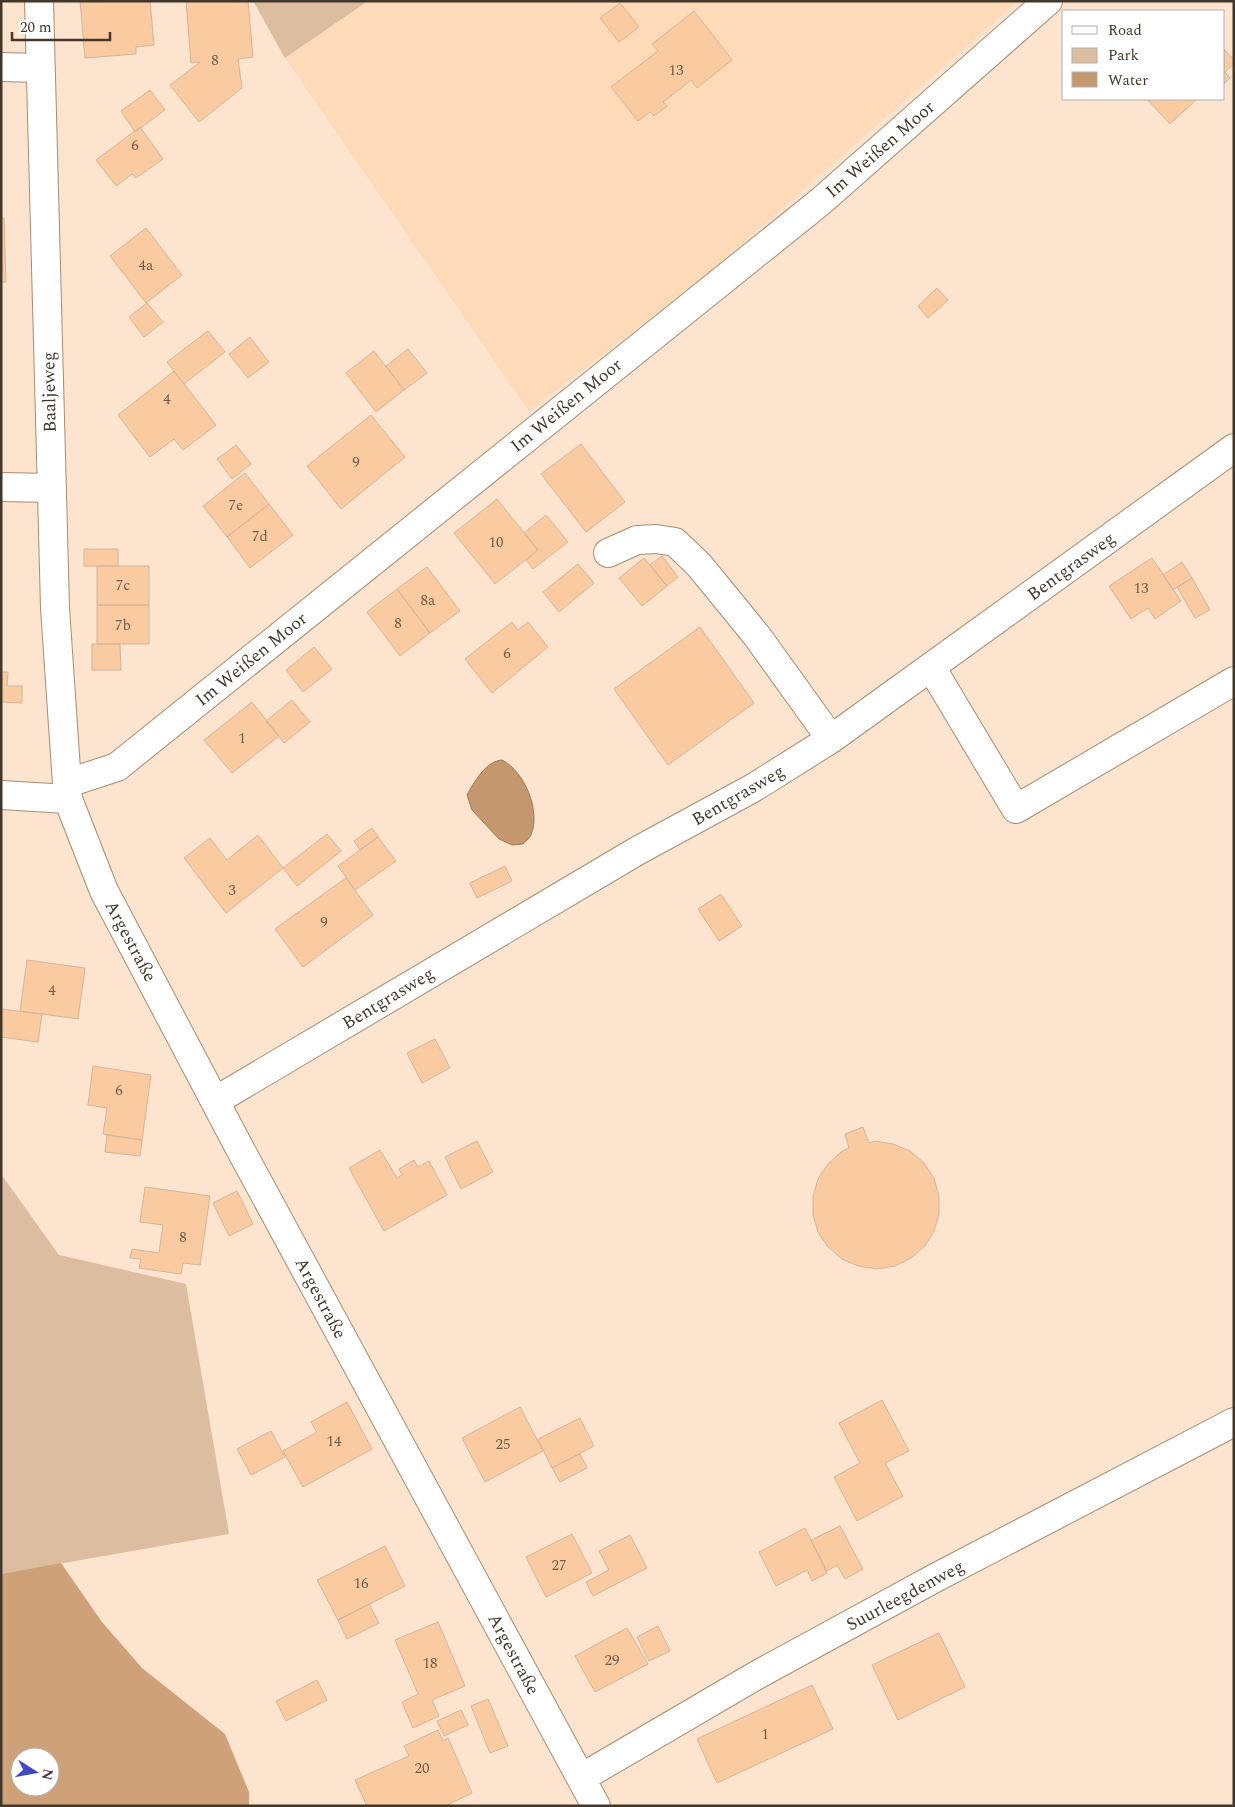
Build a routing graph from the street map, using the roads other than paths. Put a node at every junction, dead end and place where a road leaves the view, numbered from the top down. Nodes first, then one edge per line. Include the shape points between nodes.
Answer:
1 (39, 1) edge
2 (1048, 1) edge
3 (1, 68) edge
4 (41, 68) junction
5 (1234, 448) edge
6 (1, 487) edge
7 (52, 488) junction
8 (608, 554) dead end
9 (931, 667) junction
10 (1234, 681) edge
11 (831, 739) junction
12 (68, 791) junction
13 (1, 795) edge
14 (215, 1100) junction
15 (1234, 1422) edge
16 (582, 1778) junction
17 (596, 1806) edge

1 - 4 street, Baaljeweg
2 - 12 street, Im Weißen Moor via 820,202 117,767
3 - 4 street
4 - 7 street, Baaljeweg
5 - 9 street, Bentgrasweg
6 - 7 street
7 - 12 street, Baaljeweg via 55,608
8 - 11 street via 636,540 676,542 757,636
9 - 10 street via 1016,809
9 - 11 street, Bentgrasweg
11 - 14 street, Bentgrasweg via 753,788 628,856
12 - 13 street, Im Weißen Moor
12 - 14 street, Argestraße via 104,891
14 - 16 street, Argestraße
15 - 16 street, Suurleegdenweg via 766,1670
16 - 17 street, Argestraße

